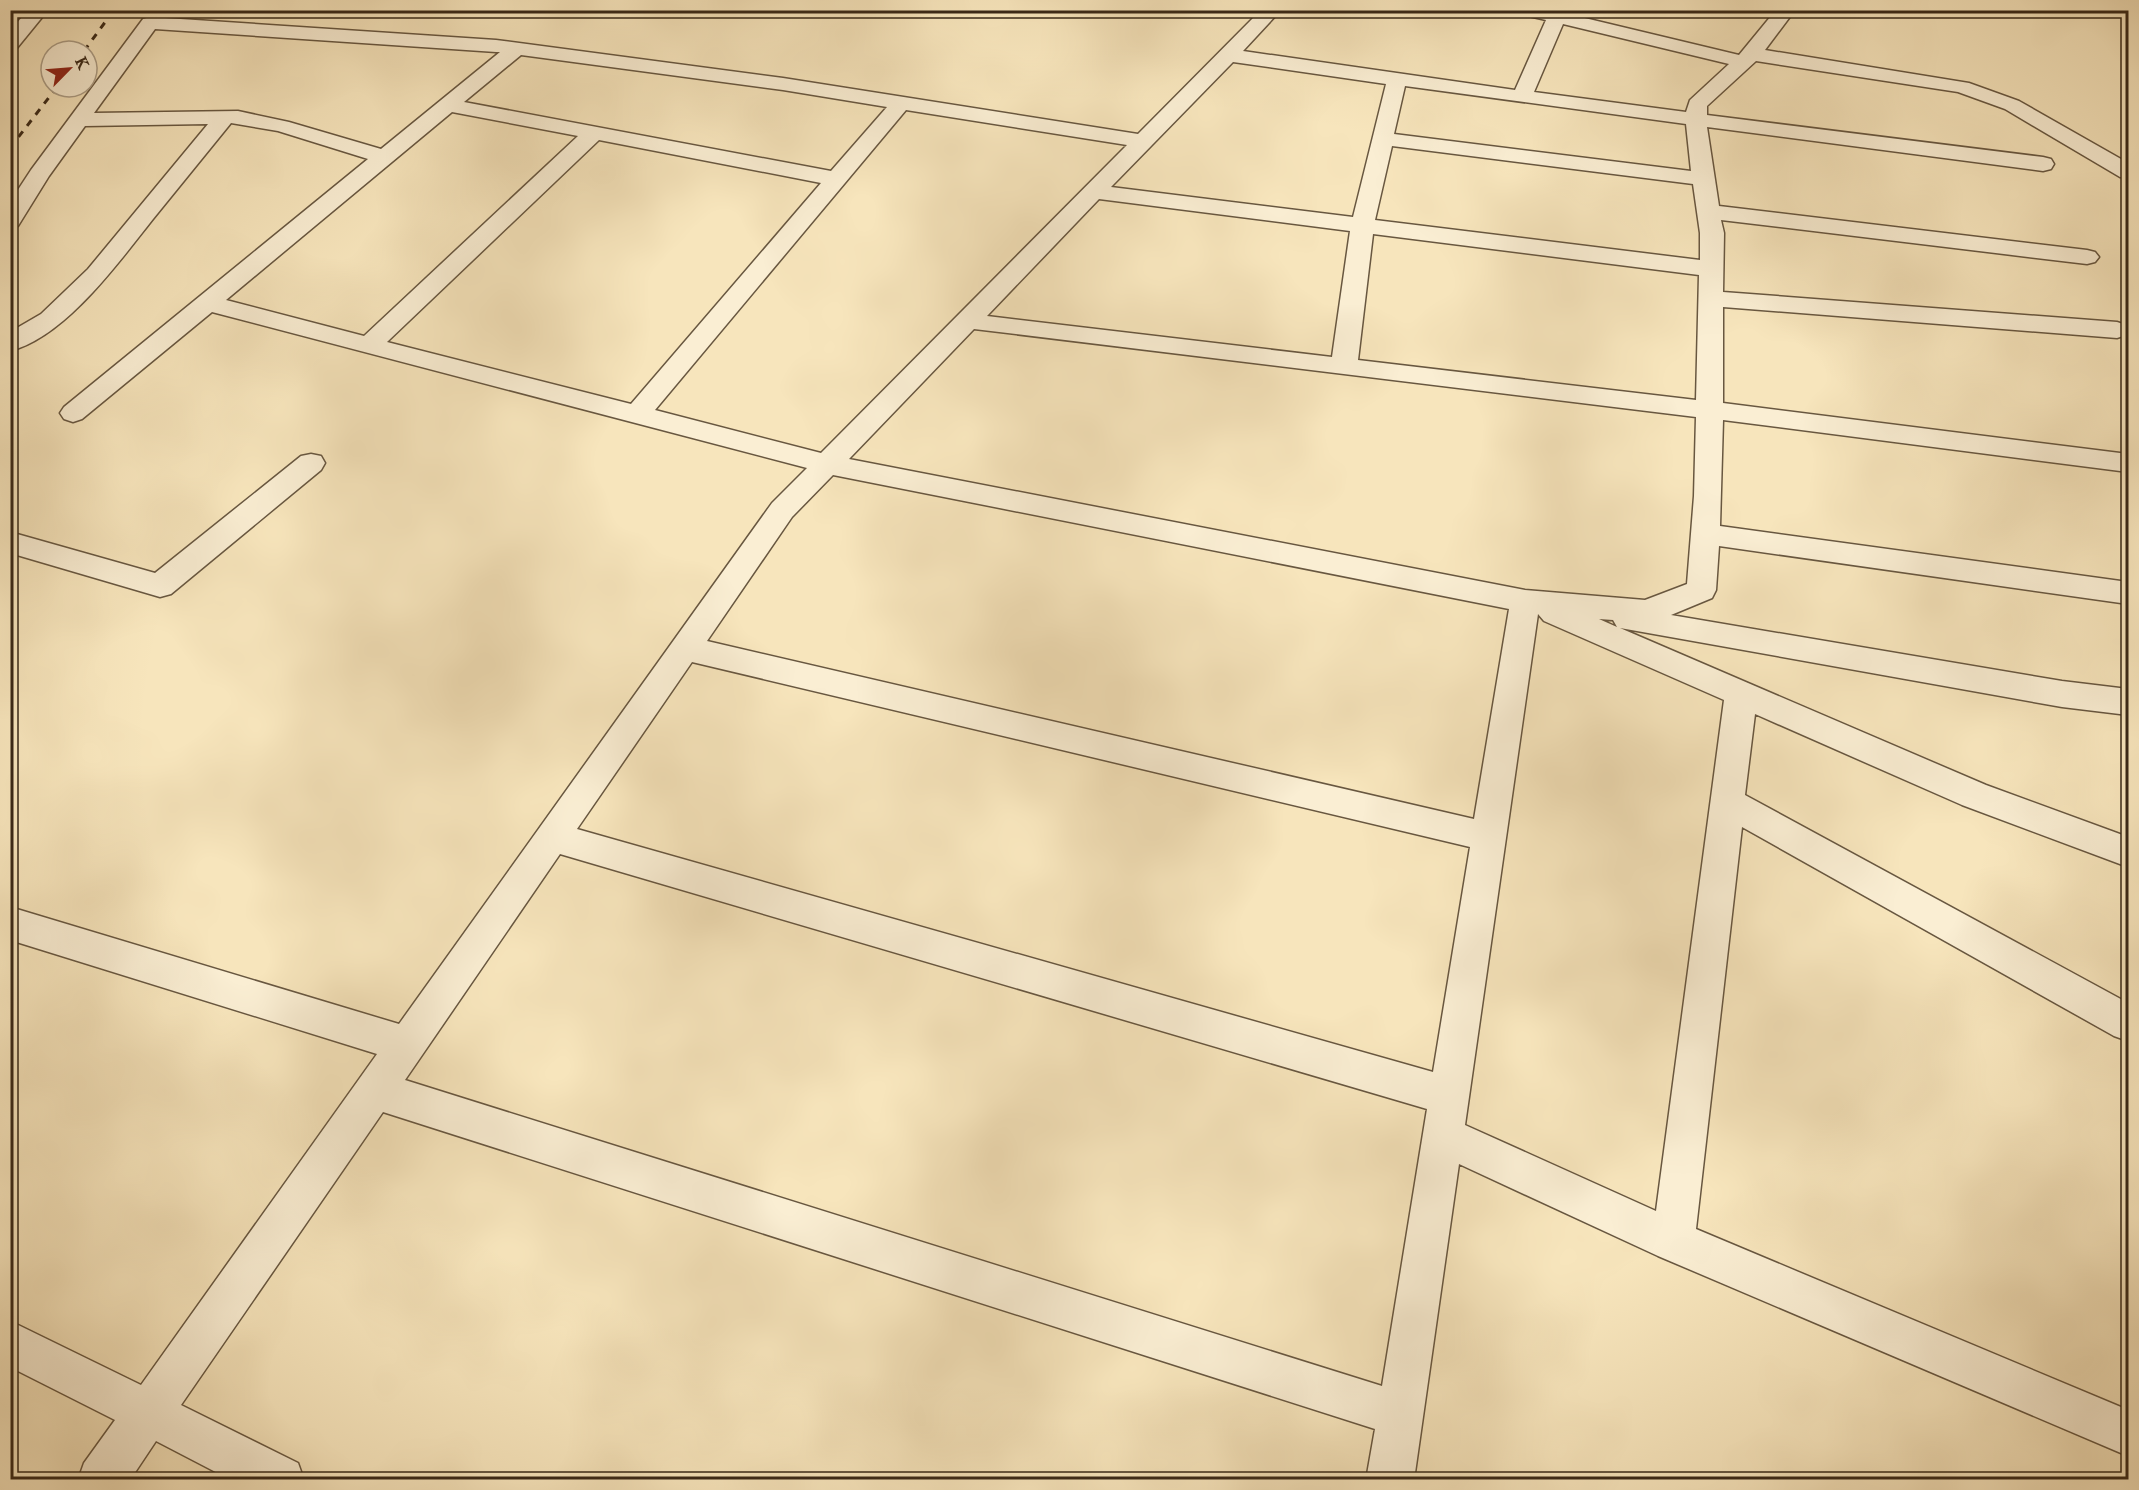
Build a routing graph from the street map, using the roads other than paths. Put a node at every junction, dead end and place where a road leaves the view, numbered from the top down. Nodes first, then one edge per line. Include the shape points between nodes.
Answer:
1 (39, 10) edge
2 (1272, 10) edge
3 (1527, 10) edge
4 (1785, 10) edge
5 (1559, 14) edge
6 (10, 44) edge
7 (516, 49) junction
8 (1228, 55) junction
9 (1747, 58) junction
10 (1397, 79) junction
11 (1522, 98) junction
12 (901, 103) junction
13 (448, 105) junction
14 (224, 118) junction
15 (1697, 118) junction
16 (80, 120) junction
17 (594, 133) junction
18 (1383, 139) junction
19 (1143, 141) junction
20 (384, 157) junction
21 (2043, 164) dead end
22 (2128, 172) edge
23 (836, 179) junction
24 (1704, 179) junction
25 (1094, 192) junction
26 (1709, 212) junction
27 (10, 221) edge
28 (1362, 226) junction
29 (2087, 257) dead end
30 (1712, 269) junction
31 (1712, 299) junction
32 (207, 303) junction
33 (967, 321) junction
34 (2117, 330) dead end
35 (10, 343) edge
36 (369, 345) junction
37 (1344, 366) junction
38 (1710, 410) junction
39 (73, 413) dead end
40 (637, 414) junction
41 (311, 463) dead end
42 (2128, 463) edge
43 (827, 464) junction
44 (1706, 534) junction
45 (10, 542) edge
46 (2128, 593) edge
47 (1526, 601) junction
48 (685, 648) junction
49 (1741, 694) junction
50 (2128, 702) edge
51 (1727, 802) junction
52 (553, 837) junction
53 (1489, 837) junction
54 (2128, 852) edge
55 (10, 923) edge
56 (2128, 1023) edge
57 (406, 1045) junction
58 (375, 1090) junction
59 (1446, 1116) junction
60 (1673, 1241) junction
61 (10, 1343) edge
62 (147, 1414) junction
63 (1399, 1414) junction
64 (2128, 1433) edge
65 (101, 1479) edge
66 (281, 1479) edge
67 (1390, 1479) edge

1 - 6 street
2 - 8 street
3 - 5 street
4 - 9 street
5 - 9 street
5 - 11 street
7 - 12 street
7 - 13 street
7 - 16 street via 150,23
8 - 10 street
8 - 19 street
9 - 15 street via 1697,104
9 - 22 street via 1962,87 2012,105
10 - 11 street
10 - 18 street
11 - 15 street
12 - 19 street
12 - 23 street
13 - 17 street
13 - 20 street
14 - 16 street
14 - 20 street via 282,126
14 - 35 street via 96,274 50,319
15 - 21 street
15 - 24 street
16 - 27 street
17 - 23 street
17 - 36 street
18 - 24 street
18 - 28 street
19 - 25 street
20 - 32 street
23 - 40 street
24 - 26 street
25 - 28 street
25 - 33 street
26 - 29 street
26 - 30 street
28 - 30 street
28 - 37 street
30 - 31 street
31 - 34 street
31 - 38 street
32 - 36 street
32 - 39 street
33 - 37 street
33 - 43 street
36 - 40 street
37 - 38 street
38 - 42 street
38 - 44 street
40 - 43 street
41 - 45 street via 160,586
43 - 47 street
43 - 48 street via 782,510
44 - 46 street
44 - 47 street via 1701,590 1647,612
47 - 49 street
47 - 50 street via 2062,694
47 - 53 street
48 - 52 street
48 - 53 street
49 - 51 street
49 - 54 street via 1974,795
51 - 56 street
51 - 60 street
52 - 57 street
52 - 59 street
53 - 59 street
55 - 57 street
57 - 58 street
58 - 62 street
58 - 63 street
59 - 60 street
59 - 63 street
60 - 64 street
61 - 62 street
62 - 65 street
62 - 66 street
63 - 67 street

